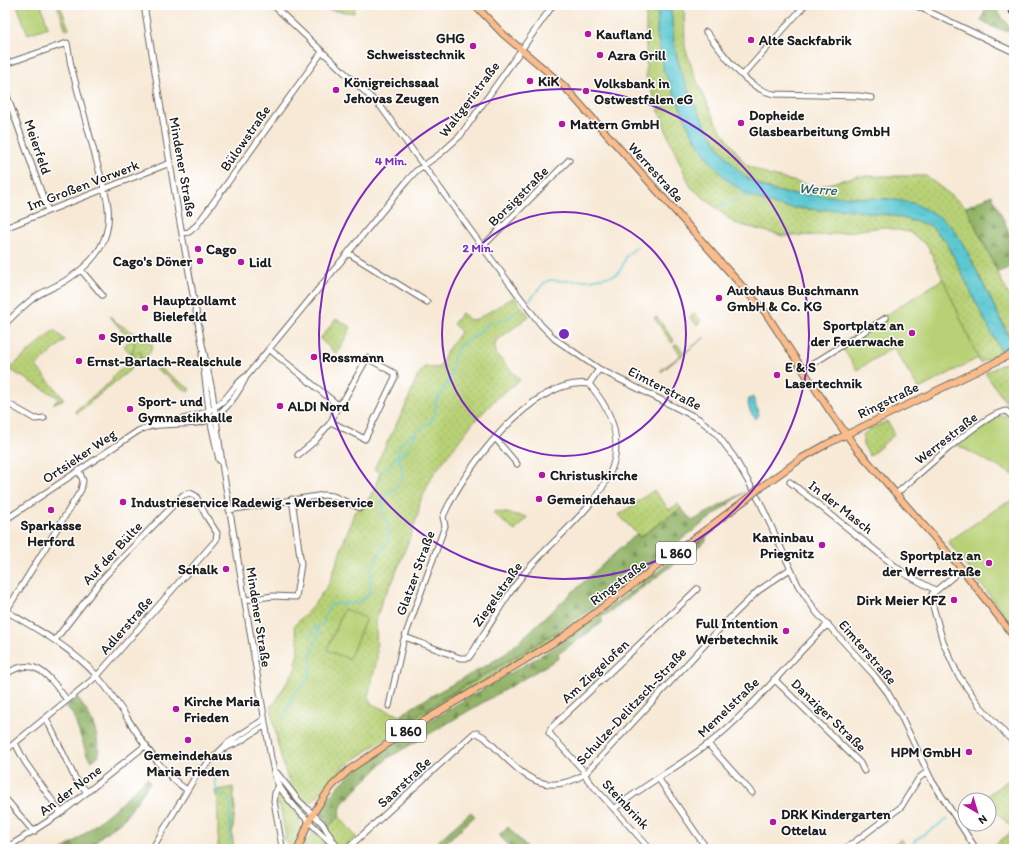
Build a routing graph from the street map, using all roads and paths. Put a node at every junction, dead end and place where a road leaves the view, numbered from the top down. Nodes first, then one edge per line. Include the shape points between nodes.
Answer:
1 (144, 5) edge
2 (273, 5) edge
3 (475, 5) edge
4 (553, 5) edge
5 (805, 5) edge
6 (915, 5) edge
7 (706, 32) dead end
8 (522, 50) junction
9 (322, 52) junction
10 (1014, 52) edge
11 (5, 64) edge
12 (743, 76) junction
13 (5, 90) edge
14 (872, 98) dead end
15 (569, 160) dead end
16 (170, 163) junction
17 (424, 165) junction
18 (105, 190) junction
19 (48, 211) junction
20 (5, 228) edge
21 (183, 233) junction
22 (482, 247) junction
23 (348, 253) junction
24 (81, 270) junction
25 (102, 295) dead end
26 (427, 302) dead end
27 (886, 318) dead end
28 (5, 324) edge
29 (200, 334) junction
30 (269, 349) junction
31 (1014, 353) edge
32 (599, 369) junction
33 (804, 370) junction
34 (246, 377) junction
35 (589, 384) junction
36 (5, 402) edge
37 (338, 405) junction
38 (215, 407) junction
39 (209, 411) junction
40 (216, 415) junction
41 (44, 418) dead end
42 (1014, 418) edge
43 (210, 419) junction
44 (332, 422) junction
45 (171, 423) junction
46 (845, 434) junction
47 (496, 439) junction
48 (298, 455) dead end
49 (517, 464) dead end
50 (79, 470) junction
51 (223, 470) junction
52 (72, 475) junction
53 (790, 482) dead end
54 (82, 484) junction
55 (194, 494) joint
56 (896, 494) junction
57 (292, 499) junction
58 (360, 508) dead end
59 (229, 510) junction
60 (5, 520) edge
61 (790, 569) junction
62 (962, 569) junction
63 (698, 589) dead end
64 (935, 590) junction
65 (245, 600) junction
66 (6, 612) edge
67 (828, 624) junction
68 (405, 637) junction
69 (1014, 637) edge
70 (55, 640) junction
71 (5, 675) edge
72 (97, 676) junction
73 (774, 679) junction
74 (67, 700) junction
75 (389, 706) dead end
76 (46, 718) junction
77 (263, 720) junction
78 (264, 726) junction
79 (477, 733) joint
80 (15, 743) junction
81 (1014, 743) edge
82 (708, 744) junction
83 (146, 745) junction
84 (222, 749) junction
85 (5, 750) edge
86 (273, 767) junction
87 (864, 770) dead end
88 (927, 772) junction
89 (585, 774) junction
90 (658, 778) junction
91 (279, 785) junction
92 (187, 790) junction
93 (87, 792) junction
94 (752, 793) dead end
95 (5, 798) edge
96 (614, 809) junction
97 (61, 813) junction
98 (313, 813) junction
99 (309, 821) junction
100 (34, 832) junction
101 (282, 847) dead end
102 (5, 849) edge
103 (152, 849) edge
104 (298, 849) edge
105 (338, 849) edge
106 (347, 849) edge
107 (650, 849) edge
108 (707, 849) edge
109 (845, 849) edge
110 (976, 849) edge

1 - 16 street, Mindener Straße
2 - 9 street, Eimterstraße
3 - 8 main road, Werrestraße
4 - 8 street, Waltgeristraße
5 - 12 street
6 - 10 street
7 - 12 street
8 - 17 street, Waltgeristraße via 460,136
8 - 33 main road, Werrestraße via 563,84 749,292 772,321
9 - 17 street, Eimterstraße via 371,97
9 - 21 street, Bülowstraße via 197,225 190,232
11 - 18 street via 67,43
12 - 14 street via 762,91 774,94
13 - 19 street, Meierfeld
15 - 22 street, Borsigstraße
16 - 18 street, Im Großen Vorwerk
16 - 21 street, Mindener Straße
17 - 22 street, Eimterstraße
17 - 23 street, Waltgeristraße via 407,181
18 - 19 street, Im Großen Vorwerk
18 - 24 street via 110,213 107,235 98,252
19 - 20 street, Im Großen Vorwerk
21 - 29 street, Mindener Straße
22 - 32 street, Eimterstraße via 550,335
23 - 26 street
23 - 30 street, Waltgeristraße
24 - 25 street
24 - 28 street via 28,302
27 - 33 street
29 - 38 street, Mindener Straße
29 - 39 street, Mindener Straße
30 - 34 street, Waltgeristraße
30 - 37 street
31 - 46 main road, Ringstraße / L 860
32 - 35 street
32 - 61 street, Eimterstraße via 699,419 711,428 734,457 760,502
33 - 46 main road, Werrestraße
34 - 38 street, Waltgeristraße
34 - 40 street, Waltgeristraße via 232,399
35 - 47 street, Glatzer Straße via 572,384 536,399 515,416
35 - 68 street, Ziegelstraße via 610,417 615,443 612,468 599,494 522,576 468,658 460,658
36 - 41 street via 35,419
37 - 44 street
37 - 44 street via 345,398 367,358 394,373 395,377 365,439
38 - 39 street, Waltgeristraße
38 - 40 street, Mindener Straße
39 - 43 street, Mindener Straße
39 - 45 street, Ortsieker Weg
40 - 43 street, Ortsieker Weg
40 - 51 street, Mindener Straße
42 - 56 street, Werrestraße via 1006,411 992,417 957,442
43 - 45 street, Ortsieker Weg
43 - 51 street, Mindener Straße
44 - 48 street
45 - 50 street, Ortsieker Weg via 153,425 141,430
46 - 56 main road, Werrestraße
46 - 98 main road, Ringstraße / L 860, bridge via 802,458 761,487 562,637 360,761 332,786
47 - 49 street
47 - 68 street, Glatzer Straße via 465,478 445,511 445,526
50 - 52 street, Ortsieker Weg
50 - 54 street
51 - 59 street, Mindener Straße
52 - 54 street
52 - 60 street, Ortsieker Weg
53 - 64 street, In der Masch via 905,574
54 - 66 street via 81,490
55 - 70 street, Auf der Bülte via 183,495 104,577
55 - 72 street, Adlerstraße via 217,532 216,540
56 - 62 main road, Werrestraße
57 - 58 street via 333,496
57 - 59 street
57 - 65 street via 301,564 296,597 273,596
59 - 65 street, Mindener Straße
61 - 67 street, Eimterstraße via 807,599
61 - 89 street, Schulze-Delitzsch-Straße via 758,591 724,624
62 - 64 street
62 - 69 main road, Werrestraße
63 - 89 street, Am Ziegelofen via 550,730 551,736
64 - 81 street via 931,599 950,658 969,692
65 - 77 street, Mindener Straße
66 - 70 street
67 - 73 street, Memelstraße
67 - 88 street, Eimterstraße via 888,693
68 - 75 street, Glatzer Straße
70 - 72 street
71 - 74 street via 24,666 35,667 46,675
72 - 74 street, Adlerstraße
72 - 83 street
73 - 82 street, Memelstraße via 736,720
73 - 87 street, Danziger Straße via 860,763
74 - 76 street, Adlerstraße
76 - 80 street, Adlerstraße
76 - 93 street via 75,778
77 - 78 street, Mindener Straße
77 - 84 street
78 - 84 street via 239,742
78 - 86 street, Mindener Straße
79 - 89 street, Schulze-Delitzsch-Straße via 541,784 565,784
79 - 106 street, Saarstraße
80 - 85 street, Adlerstraße
80 - 97 street via 25,762
82 - 90 street, Memelstraße
82 - 94 street
83 - 92 street via 170,777
83 - 93 street, An der None
84 - 92 street via 202,767
86 - 91 street, Mindener Straße
86 - 98 street, Mindener Straße via 291,793
88 - 109 street via 919,778 906,802 899,809
88 - 110 street, Eimterstraße
89 - 96 street, Steinbrink
90 - 96 street, Memelstraße
90 - 108 street
91 - 99 street, Mindener Straße
91 - 101 street via 274,801
92 - 103 street
93 - 97 street, An der None
95 - 100 street
96 - 107 street, Steinbrink
97 - 100 street, An der None
98 - 99 main road, L 860
98 - 105 street
99 - 104 main road, L 860
99 - 105 street
100 - 102 street, An der None

